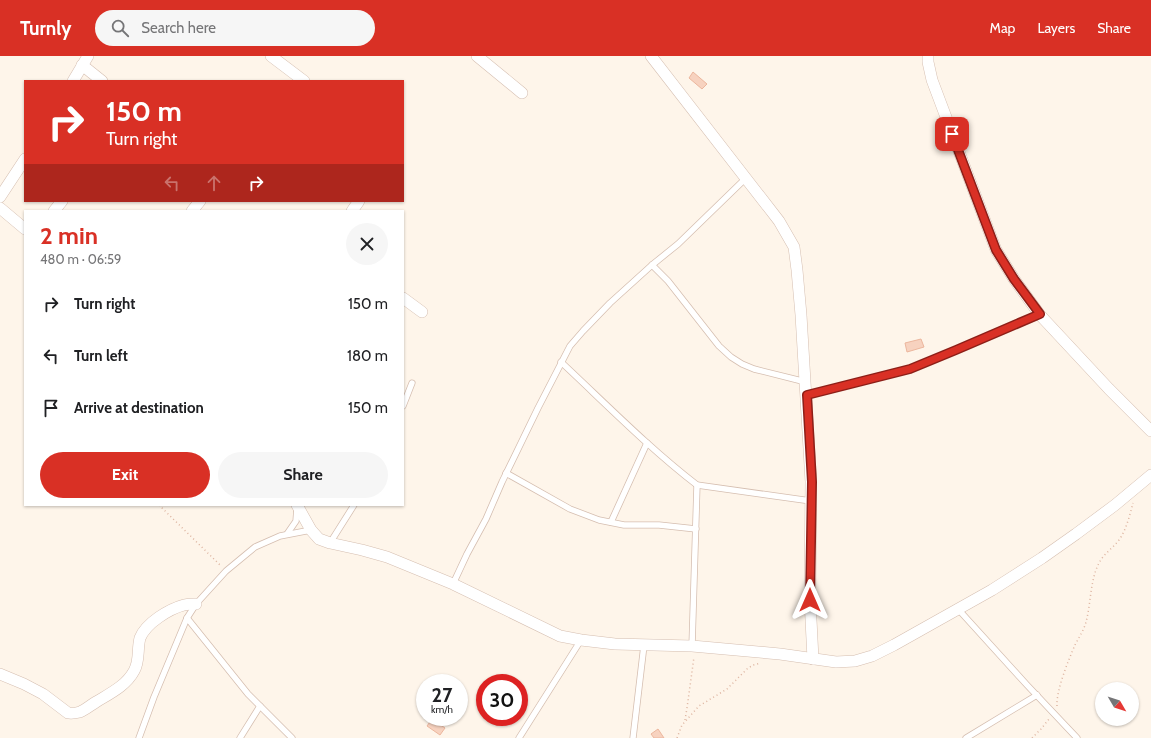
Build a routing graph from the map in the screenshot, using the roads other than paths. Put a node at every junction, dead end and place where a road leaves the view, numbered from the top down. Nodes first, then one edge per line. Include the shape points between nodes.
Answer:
1 (270, 56) edge
2 (477, 56) edge
3 (651, 56) edge
4 (928, 56) edge
5 (85, 61) edge
6 (74, 80) edge
7 (101, 80) edge
8 (303, 80) edge
9 (522, 93) dead end
10 (24, 161) edge
11 (745, 179) junction
12 (0, 197) edge
13 (61, 202) edge
14 (199, 202) edge
15 (0, 208) edge
16 (55, 210) edge
17 (193, 210) edge
18 (24, 227) edge
19 (652, 265) junction
20 (404, 299) edge
21 (422, 312) dead end
22 (1040, 314) junction
23 (561, 362) junction
24 (806, 382) junction
25 (412, 383) dead end
26 (807, 395) junction
27 (404, 403) edge
28 (1151, 431) edge
29 (648, 442) junction
30 (506, 473) junction
31 (1151, 474) edge
32 (697, 485) junction
33 (811, 501) junction
34 (297, 506) edge
35 (298, 506) edge
36 (353, 506) edge
37 (611, 522) junction
38 (696, 529) junction
39 (311, 530) junction
40 (286, 534) junction
41 (330, 543) junction
42 (453, 584) junction
43 (196, 604) junction
44 (958, 609) junction
45 (187, 618) junction
46 (581, 640) junction
47 (644, 645) junction
48 (694, 647) junction
49 (813, 660) junction
50 (0, 674) edge
51 (1037, 695) junction
52 (260, 706) junction
53 (139, 738) edge
54 (240, 738) edge
55 (292, 738) edge
56 (519, 738) edge
57 (633, 738) edge
58 (966, 738) edge
59 (1077, 738) edge

1 - 8 street
2 - 9 street
3 - 11 street
4 - 22 street via 932,80 996,250
5 - 6 street
5 - 7 street
10 - 12 street
11 - 19 lane via 678,244
11 - 24 street via 779,221 794,247
13 - 16 street
14 - 17 street
15 - 18 street
19 - 23 lane via 583,330
19 - 24 lane via 731,358 754,369
20 - 21 street
22 - 26 lane via 910,369
22 - 28 street
23 - 29 lane
23 - 30 lane
24 - 26 street
25 - 27 lane
26 - 33 street
29 - 32 lane
29 - 37 lane
30 - 37 lane via 570,510
30 - 42 lane
31 - 44 street via 1115,505 1042,558
32 - 33 lane
32 - 38 lane
33 - 49 street via 810,600
34 - 40 lane via 296,520
35 - 39 street
36 - 41 lane
37 - 38 lane
38 - 48 lane
39 - 40 lane
39 - 41 street via 319,539
40 - 43 lane via 255,547 226,571
41 - 42 street via 388,557
42 - 46 street via 560,636
43 - 45 lane
43 - 50 street via 163,614 150,625 140,638 134,672 120,687 80,712 68,713 43,694
44 - 49 street via 872,656 855,661
44 - 51 lane
45 - 52 lane
45 - 53 lane
46 - 47 street
46 - 56 lane
47 - 48 street
47 - 57 lane
48 - 49 street via 780,654
51 - 58 lane
51 - 59 lane
52 - 54 lane
52 - 55 lane

